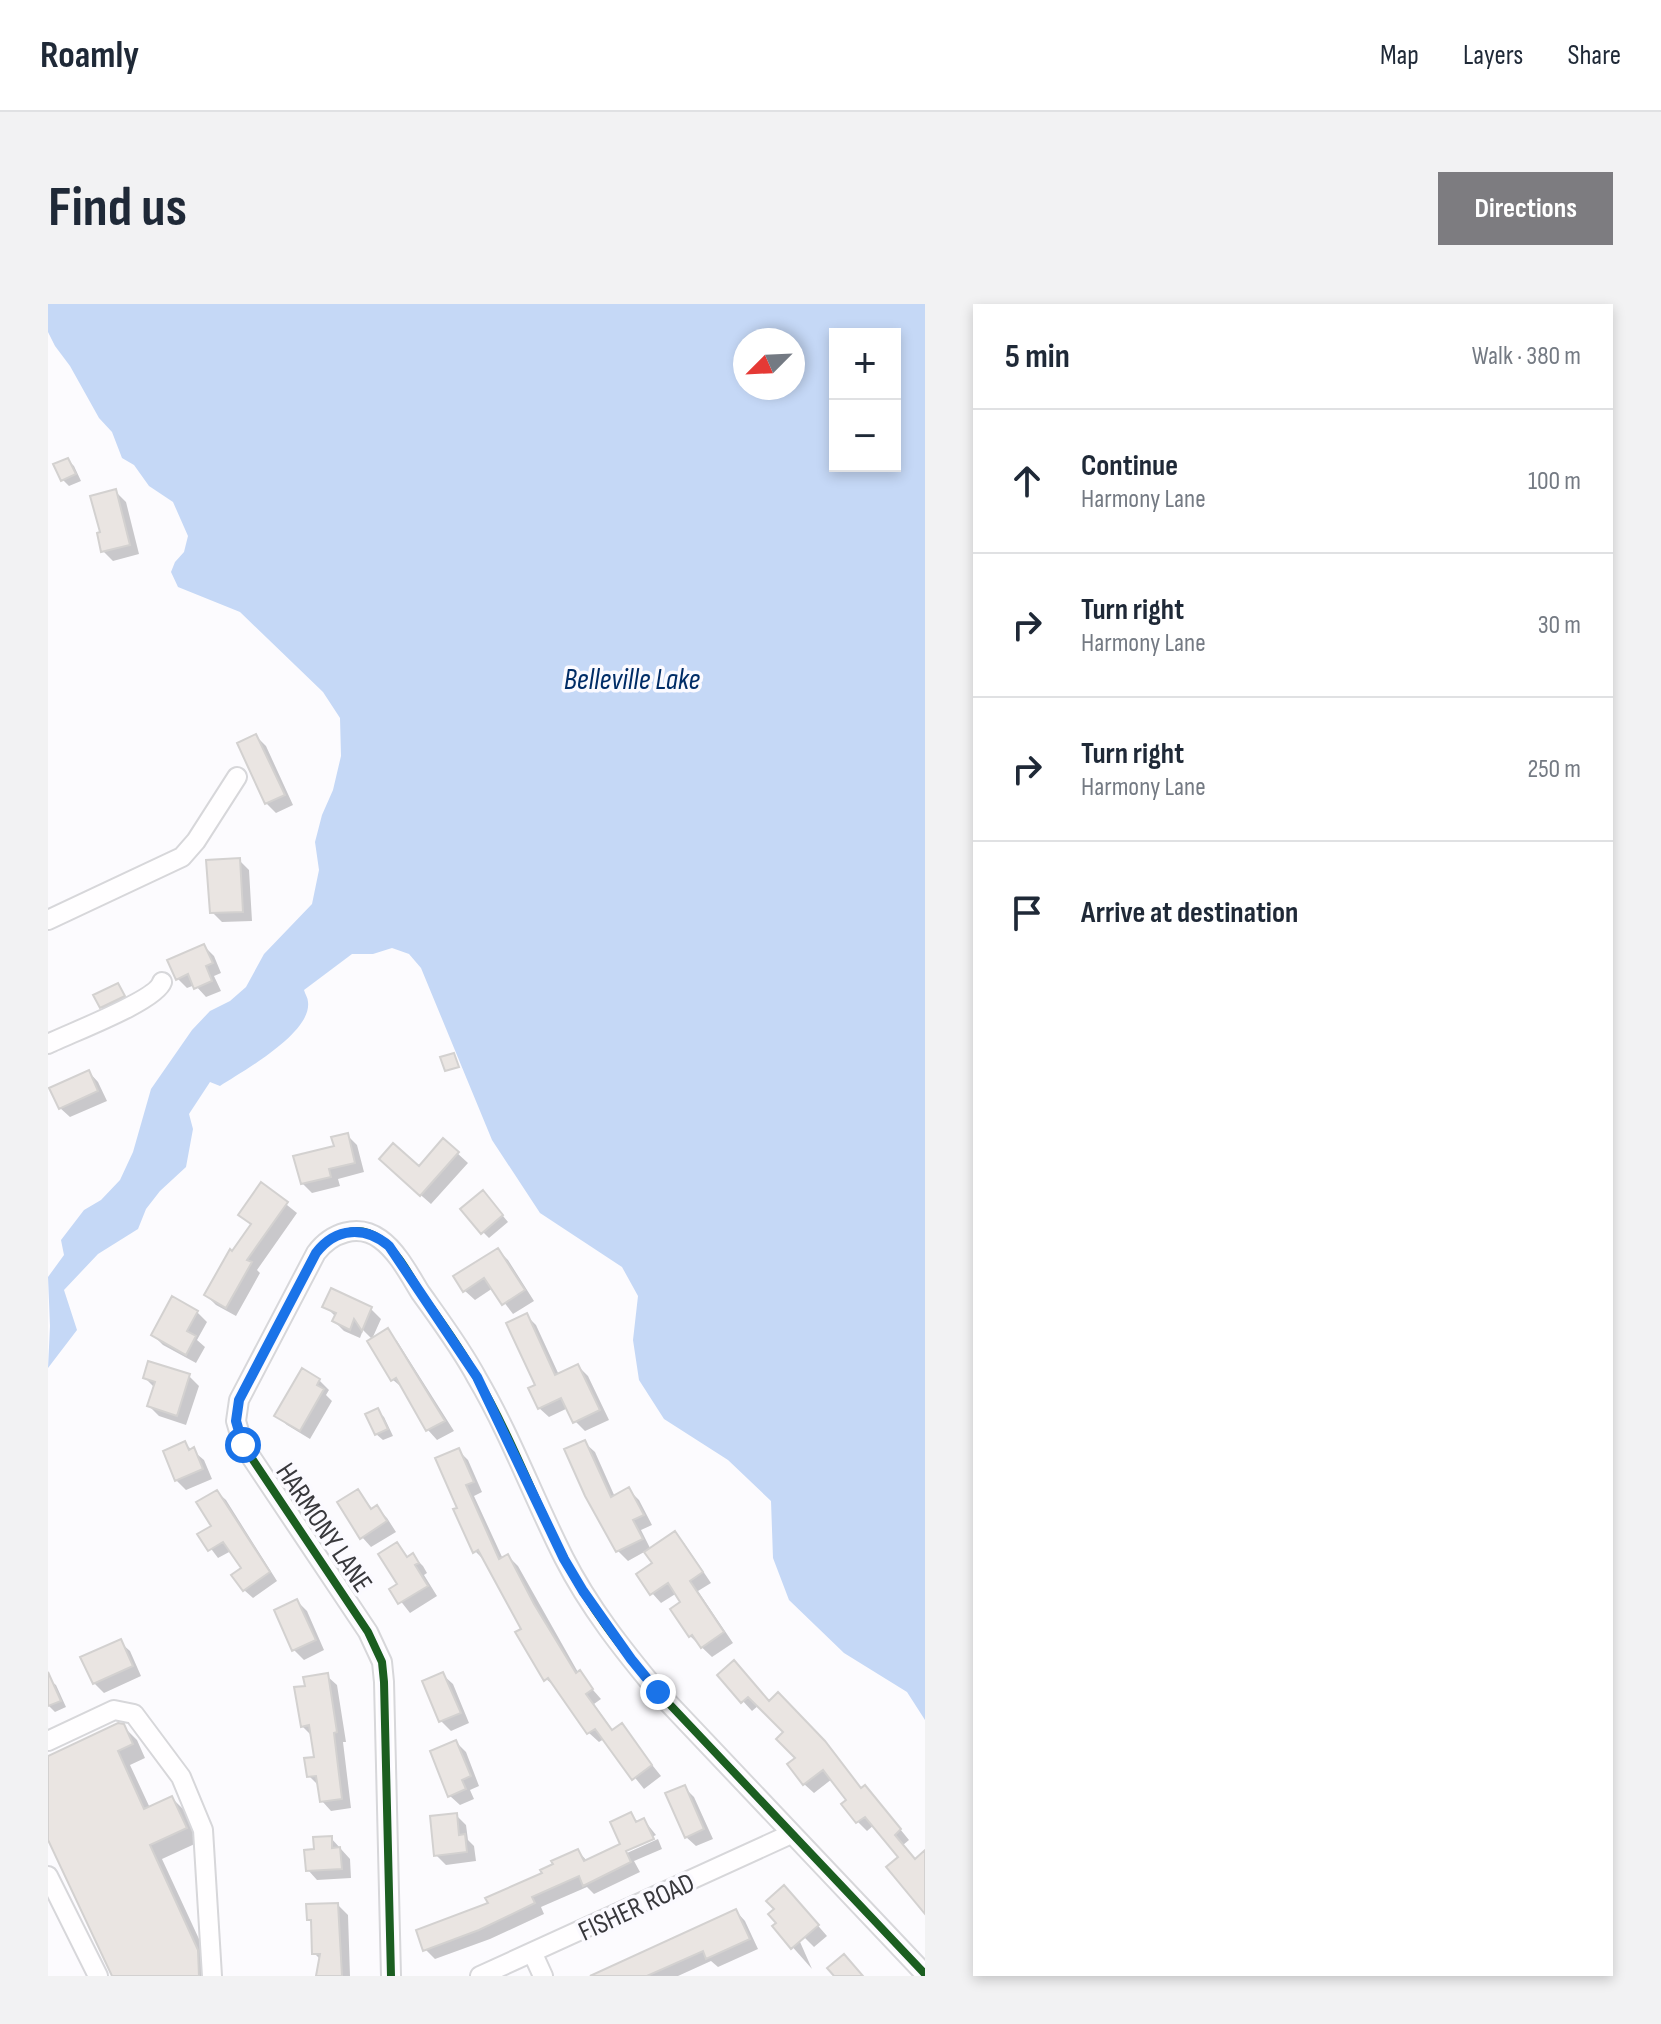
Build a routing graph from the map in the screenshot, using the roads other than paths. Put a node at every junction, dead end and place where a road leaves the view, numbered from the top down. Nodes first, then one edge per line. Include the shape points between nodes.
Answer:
1 (237, 777) dead end
2 (48, 920) edge
3 (162, 982) dead end
4 (48, 1044) edge
5 (48, 1741) edge
6 (791, 1834) junction
7 (48, 1876) edge
8 (533, 1954) junction
9 (925, 1974) edge
10 (98, 1976) edge
11 (212, 1976) edge
12 (391, 1976) edge
13 (480, 1976) edge
14 (543, 1976) edge

1 - 2 street via 182,857
3 - 4 street via 143,1000
5 - 11 street via 114,1710 134,1714 181,1777 203,1830
6 - 8 street, FISHER ROAD
6 - 9 street, HARMONY LANE
6 - 12 street, HARMONY LANE via 658,1692 598,1615 564,1559 477,1377 389,1246 362,1231 348,1231 322,1246 310,1264 239,1400 236,1421 243,1445 368,1632 382,1662
7 - 10 street
8 - 13 street, FISHER ROAD
8 - 14 street

